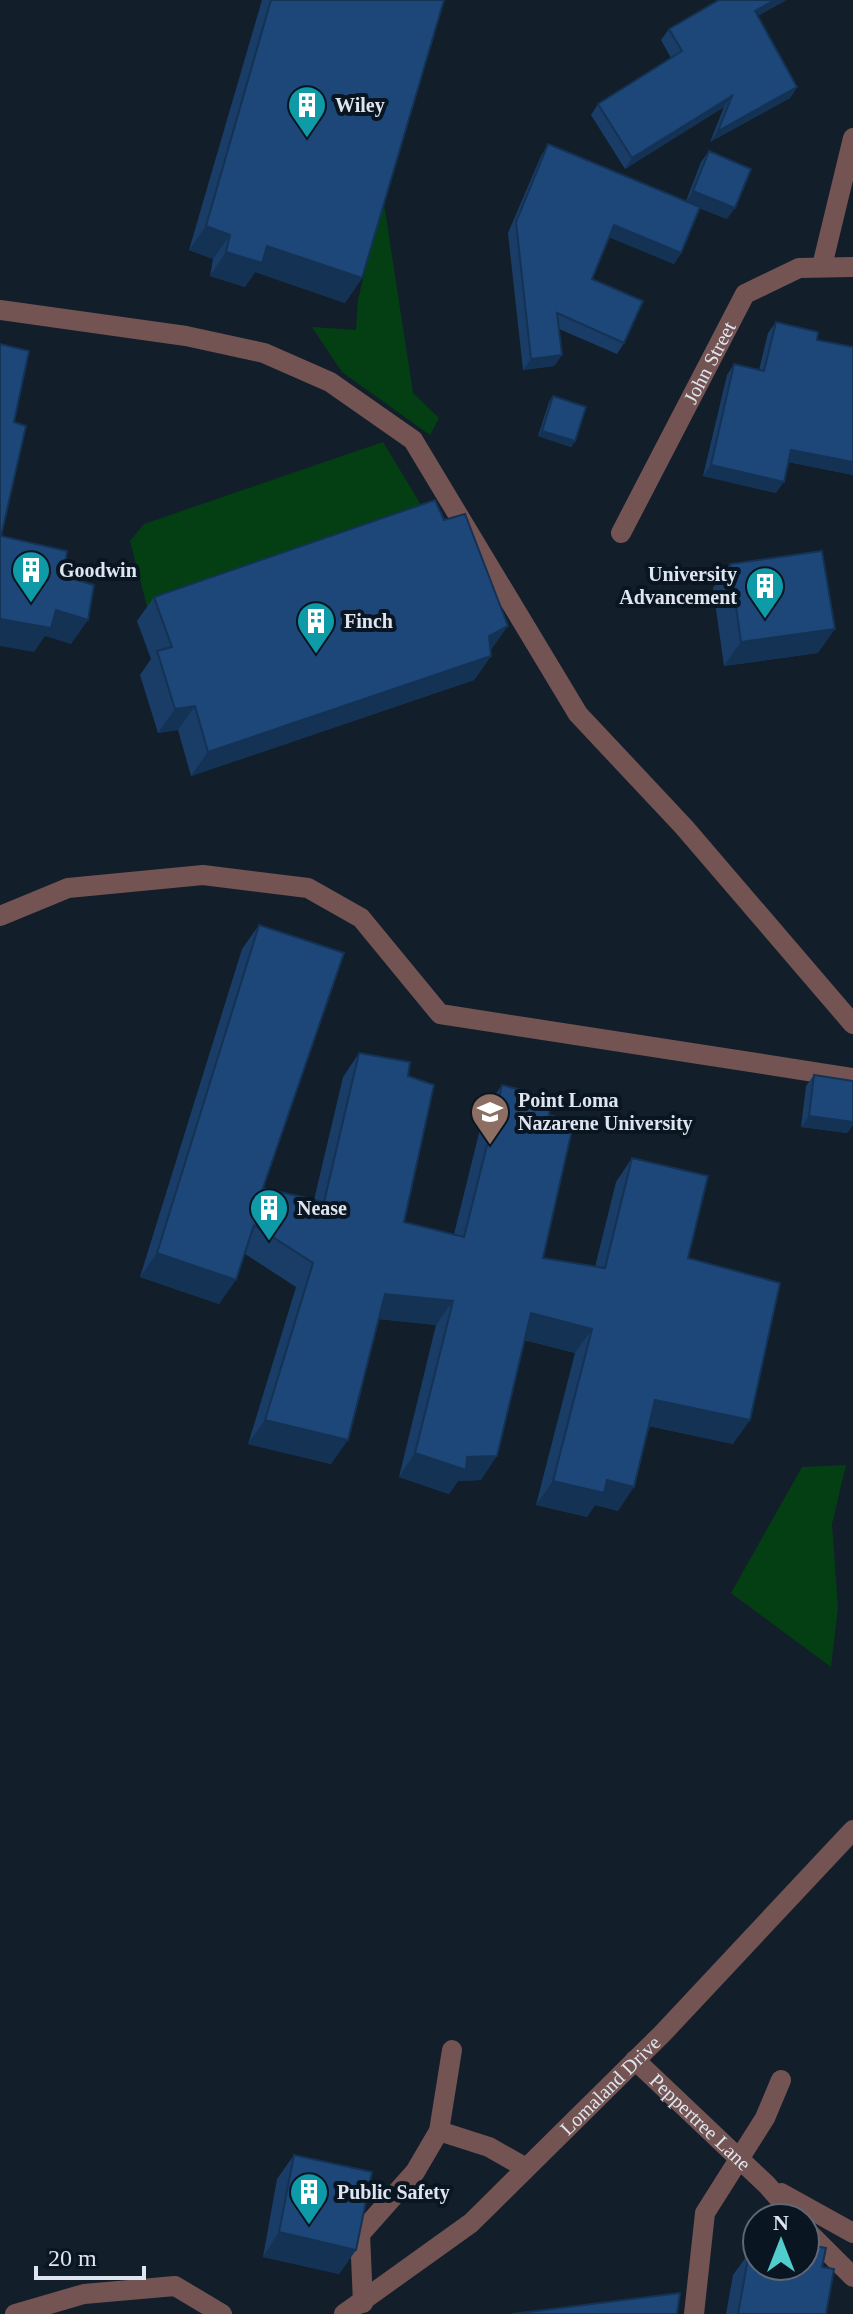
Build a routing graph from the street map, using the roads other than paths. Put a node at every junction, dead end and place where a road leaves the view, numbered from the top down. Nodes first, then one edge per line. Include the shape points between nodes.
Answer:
1 (853, 138) edge
2 (822, 266) junction
3 (853, 267) edge
4 (0, 310) edge
5 (621, 533) dead end
6 (0, 916) edge
7 (853, 1024) edge
8 (853, 1078) edge
9 (853, 1830) edge
10 (452, 2050) dead end
11 (635, 2060) junction
12 (781, 2080) dead end
13 (439, 2131) junction
14 (738, 2158) junction
15 (526, 2168) junction
16 (767, 2185) junction
17 (782, 2202) edge
18 (853, 2233) edge
19 (821, 2245) edge
20 (853, 2277) edge
21 (363, 2303) junction
22 (15, 2314) edge
23 (222, 2314) edge
24 (344, 2314) edge
25 (694, 2314) edge

1 - 2 street
2 - 3 street, John Street
2 - 5 street, John Street via 799,268 745,294
4 - 7 street via 186,336 264,353 330,382 413,440 578,714 684,827
6 - 8 street via 68,888 203,875 308,888 361,918 440,1014
9 - 11 street, Lomaland Drive
10 - 13 street
11 - 14 street, Peppertree Lane
11 - 15 street, Lomaland Drive
12 - 14 street via 765,2118
13 - 15 street via 489,2147
13 - 21 street via 415,2172 360,2234
14 - 16 street, Peppertree Lane
14 - 25 street via 705,2213
15 - 21 street, Lomaland Drive via 471,2223
16 - 17 street, Peppertree Lane
16 - 18 street, Peppertree Lane
19 - 20 street
21 - 24 street, Lomaland Drive
22 - 23 street via 84,2294 175,2286

